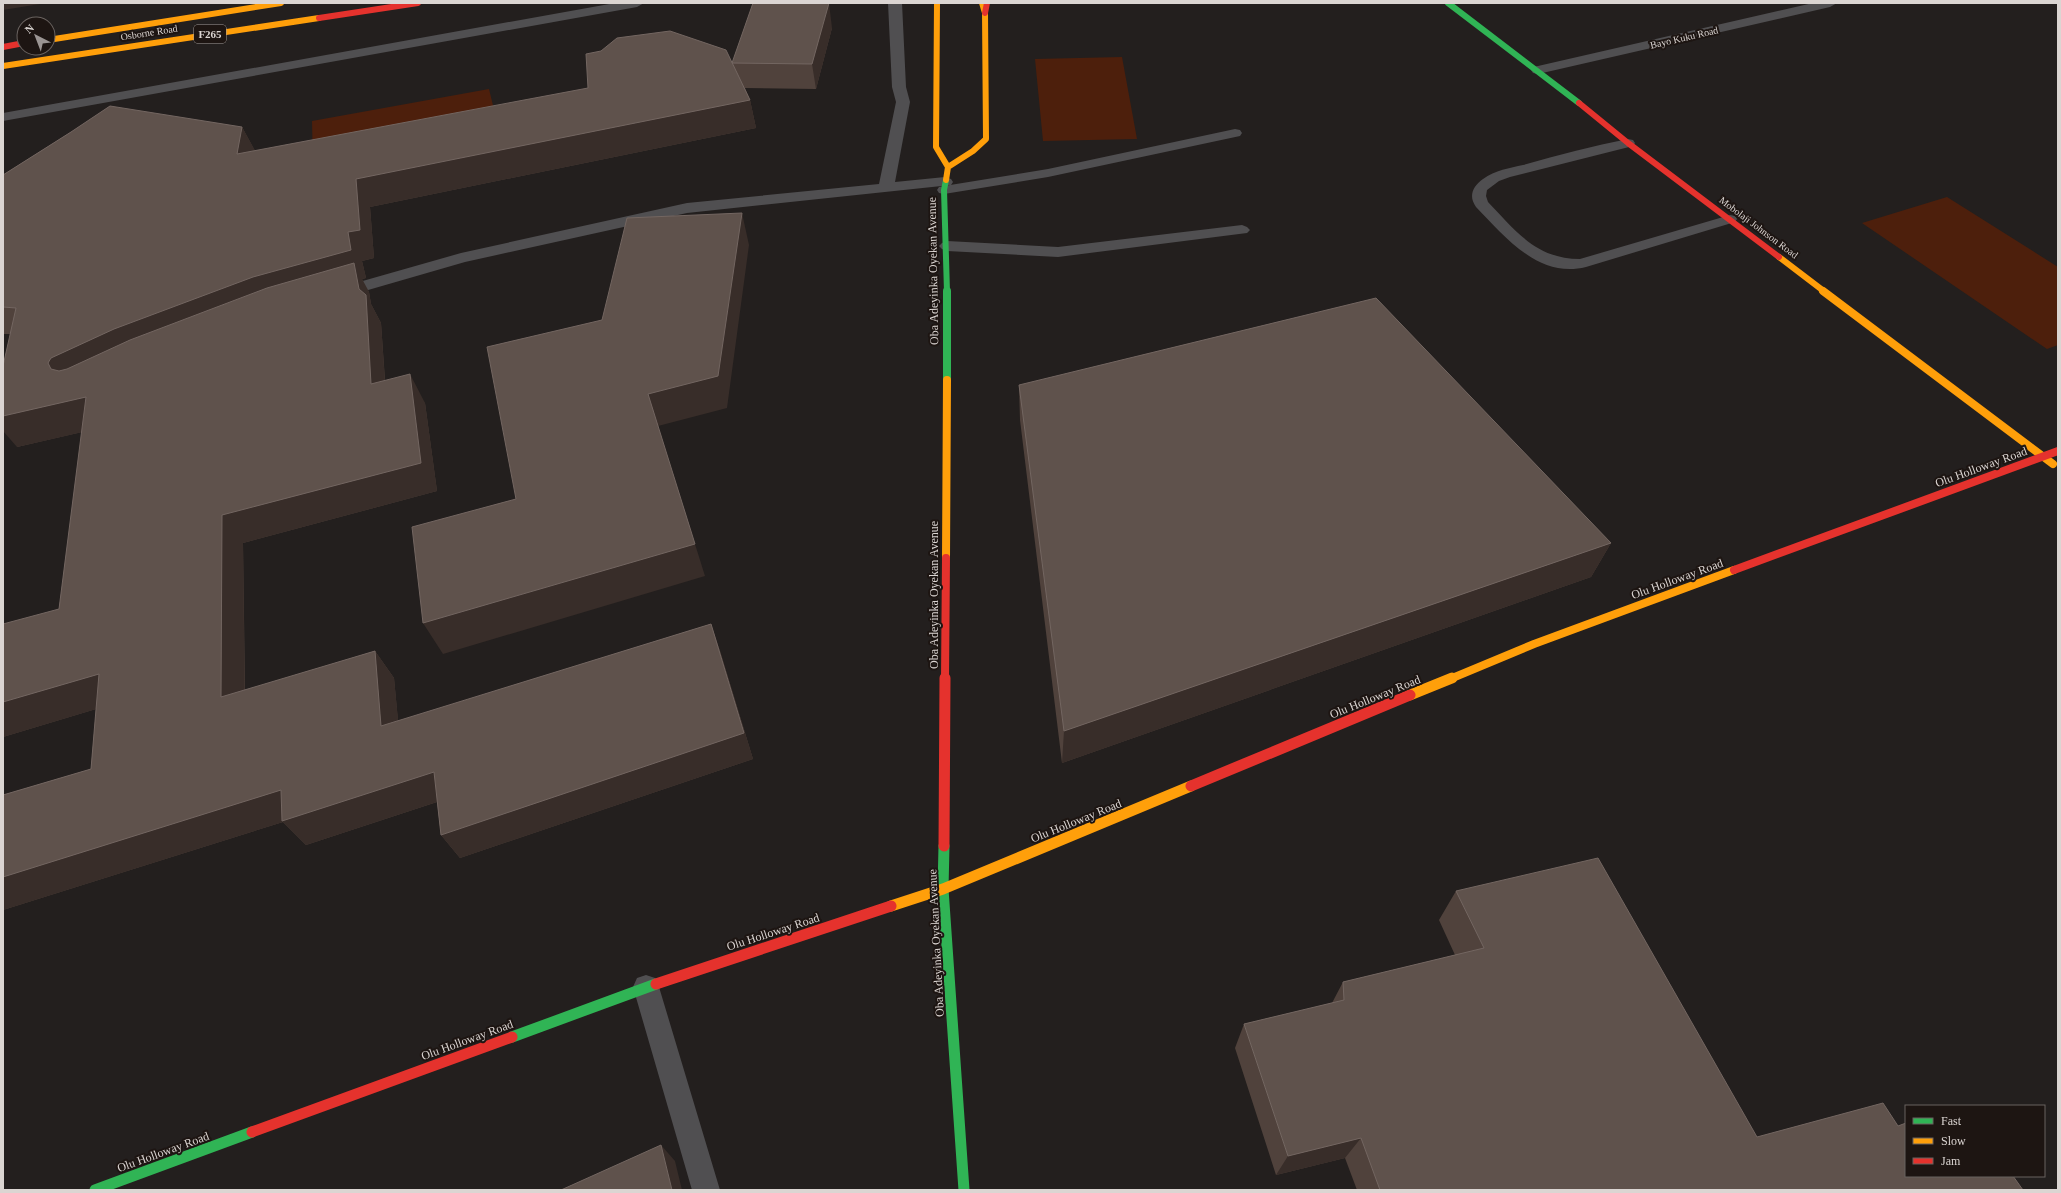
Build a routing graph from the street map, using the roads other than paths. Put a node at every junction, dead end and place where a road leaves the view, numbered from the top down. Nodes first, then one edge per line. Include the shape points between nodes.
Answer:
1 (281, 3) edge
2 (418, 3) edge
3 (637, 3) edge
4 (895, 3) edge
5 (937, 3) edge
6 (982, 3) edge
7 (987, 3) edge
8 (1448, 3) edge
9 (1830, 3) edge
10 (985, 13) junction
11 (56, 39) edge
12 (16, 45) edge
13 (3, 47) edge
14 (3, 66) edge
15 (1538, 70) junction
16 (159, 90) junction
17 (118, 112) edge
18 (3, 117) edge
19 (1235, 133) dead end
20 (1628, 143) junction
21 (946, 180) junction
22 (886, 188) junction
23 (1730, 219) junction
24 (1242, 230) dead end
25 (947, 246) junction
26 (323, 298) edge
27 (2058, 451) edge
28 (2043, 456) junction
29 (2058, 468) edge
30 (943, 888) junction
31 (646, 987) junction
32 (95, 1190) edge
33 (706, 1190) edge
34 (964, 1190) edge

1 - 11 main road, Osborne Road / F265
2 - 14 main road, Osborne Road / F265
3 - 16 street
4 - 22 street via 902,102
5 - 21 main road, Oba Adeyinka Oyekan Avenue via 936,146
6 - 10 main road
7 - 10 main road
8 - 15 main road, Mobolaji Johnson Road
9 - 15 street, Bayo Kuku Road
10 - 21 main road via 986,139
12 - 13 main road
15 - 20 main road, Mobolaji Johnson Road
16 - 17 street
16 - 18 street
19 - 21 lane via 1048,173
20 - 23 main road, Mobolaji Johnson Road
20 - 23 lane via 1570,155 1500,175 1485,184 1478,194 1478,199 1524,247 1538,256 1560,264 1582,264
21 - 22 street
21 - 25 main road, Oba Adeyinka Oyekan Avenue
22 - 26 street via 687,208 461,258
23 - 28 main road, Mobolaji Johnson Road
24 - 25 lane via 1058,252
25 - 30 main road, Oba Adeyinka Oyekan Avenue via 946,781
27 - 28 main road, Olu Holloway Road
28 - 29 main road, Mobolaji Johnson Road
28 - 30 main road, Olu Holloway Road via 1534,644
30 - 31 main road, Olu Holloway Road
30 - 34 main road, Oba Adeyinka Oyekan Avenue
31 - 32 main road, Olu Holloway Road
31 - 33 lane

